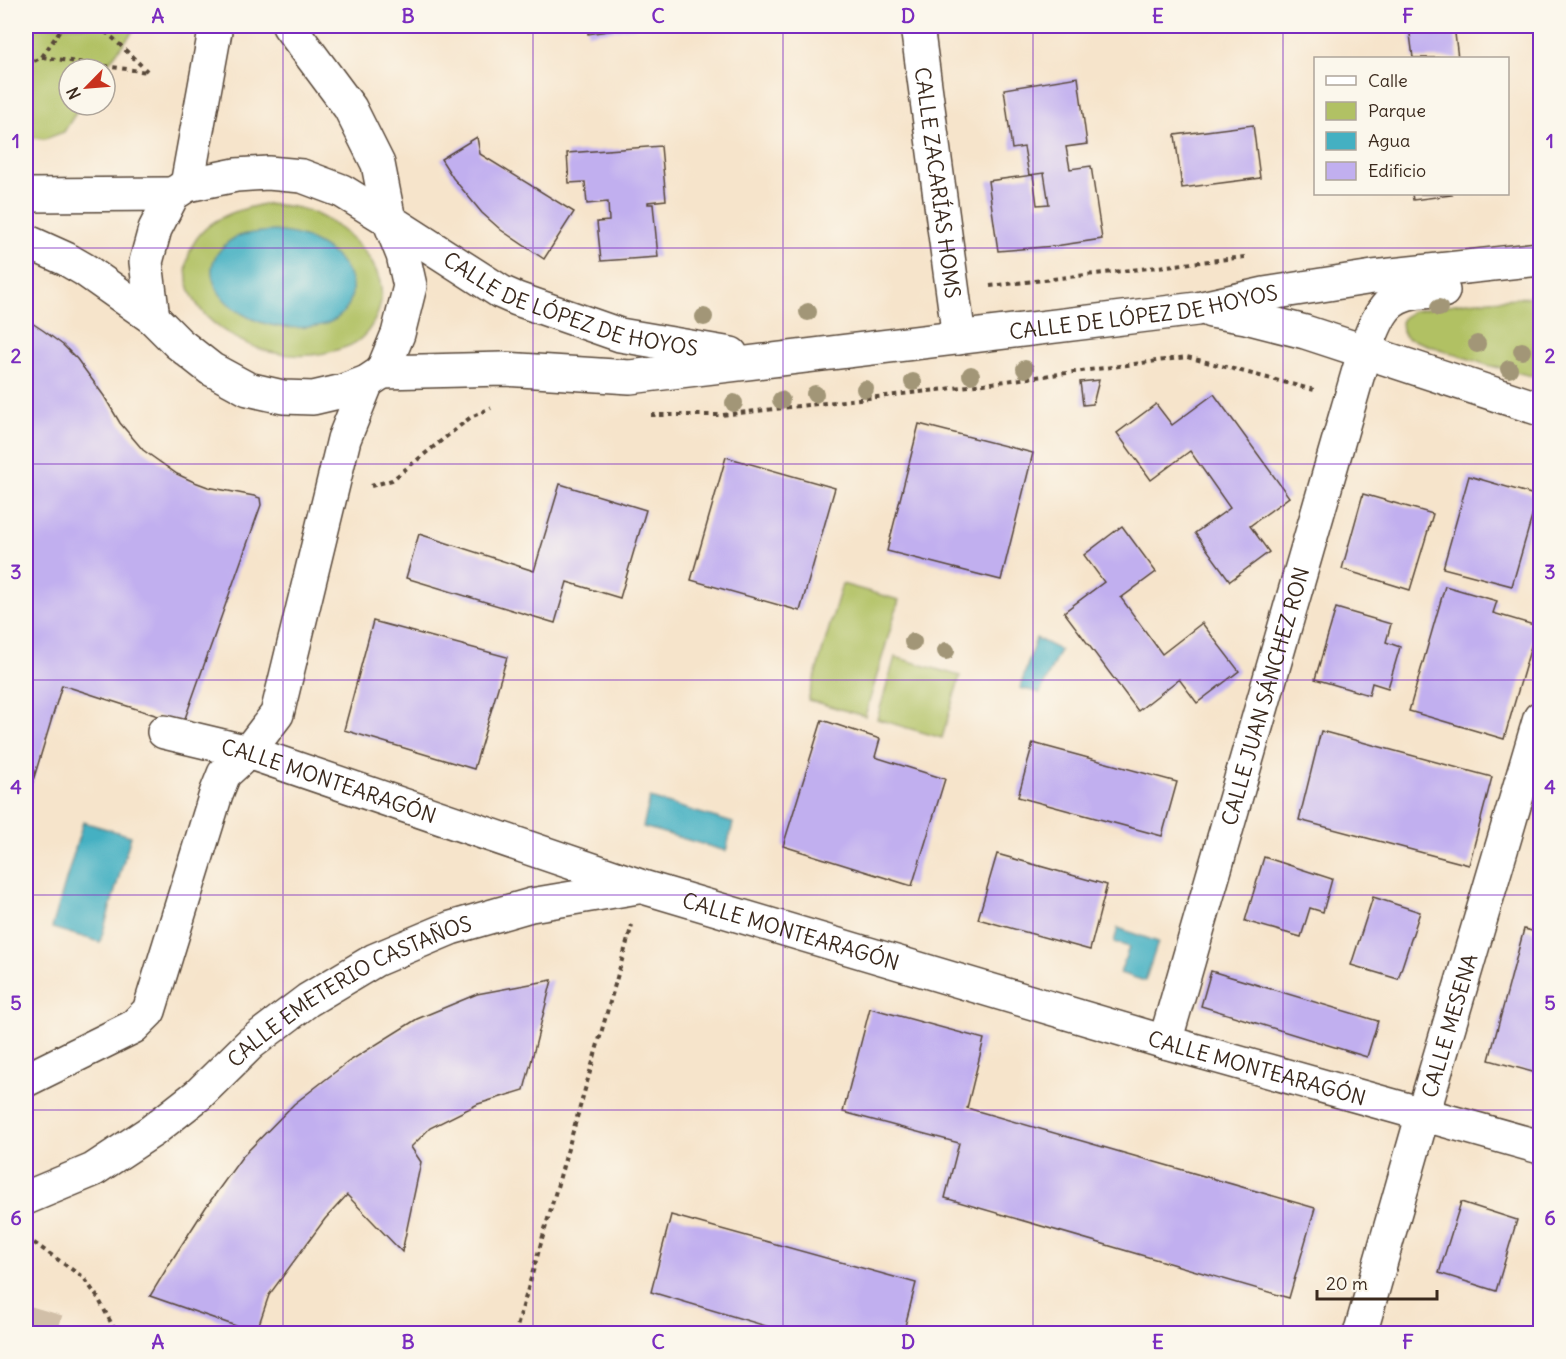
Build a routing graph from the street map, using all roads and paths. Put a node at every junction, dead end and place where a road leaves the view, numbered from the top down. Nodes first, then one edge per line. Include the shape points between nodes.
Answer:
1 (63, 26) edge
2 (98, 26) edge
3 (214, 26) edge
4 (289, 26) edge
5 (917, 26) edge
6 (42, 57) junction
7 (26, 65) edge
8 (180, 190) junction
9 (26, 195) edge
10 (389, 220) junction
11 (26, 241) edge
12 (1532, 260) edge
13 (1197, 309) junction
14 (153, 318) junction
15 (959, 338) junction
16 (1366, 351) junction
17 (765, 360) junction
18 (374, 377) junction
19 (495, 407) dead end
20 (1348, 408) junction
21 (1540, 409) edge
22 (648, 415) dead end
23 (363, 488) dead end
24 (1540, 718) edge
25 (164, 732) dead end
26 (248, 752) junction
27 (643, 887) junction
28 (1165, 1042) junction
29 (26, 1080) edge
30 (1423, 1114) junction
31 (1540, 1147) edge
32 (26, 1198) edge
33 (26, 1239) edge
34 (117, 1334) edge
35 (515, 1334) edge
36 (1360, 1334) edge

1 - 6 path
2 - 6 path via 147,72
3 - 8 street
4 - 10 street via 350,108 378,164
5 - 15 street, CALLE ZACARÍAS HOMS
6 - 7 path
8 - 9 street
8 - 10 street, CALLE DE LÓPEZ DE HOYOS via 236,175 302,176 342,191
8 - 14 street via 155,230 146,262
10 - 17 street, CALLE DE LÓPEZ DE HOYOS via 517,299 620,335
10 - 18 street via 410,286 398,334
11 - 14 street via 85,270
12 - 13 street, CALLE DE LÓPEZ DE HOYOS via 1373,277
12 - 16 street, CALLE DE LÓPEZ DE HOYOS via 1477,287 1406,294 1392,301 1377,320
13 - 15 street, CALLE DE LÓPEZ DE HOYOS
13 - 16 street via 1246,317
14 - 18 street, CALLE DE LÓPEZ DE HOYOS via 211,369 248,389 283,397 313,398 344,391
15 - 17 street, CALLE DE LÓPEZ DE HOYOS
16 - 20 street, CALLE JUAN SÁNCHEZ RON
16 - 21 street
17 - 18 street, CALLE DE LÓPEZ DE HOYOS via 630,377 504,369
18 - 26 street via 344,438 277,714
19 - 23 path via 471,417 392,480
20 - 22 path via 1328,404 1323,392 1187,357 722,416
20 - 28 street, CALLE JUAN SÁNCHEZ RON
24 - 30 street, CALLE MESENA
25 - 26 street, CALLE MONTEARAGÓN
26 - 27 street, CALLE MONTEARAGÓN
26 - 29 street via 224,774 220,784 149,1011 133,1027
27 - 28 street, CALLE MONTEARAGÓN
27 - 32 street, CALLE EMETERIO CASTAÑOS via 531,905 451,928 375,960 308,1000 252,1043 152,1131 93,1170
27 - 35 path
28 - 30 street, CALLE MONTEARAGÓN
30 - 31 street, CALLE MONTEARAGÓN
30 - 36 street, CALLE MESENA
33 - 34 path via 84,1278

